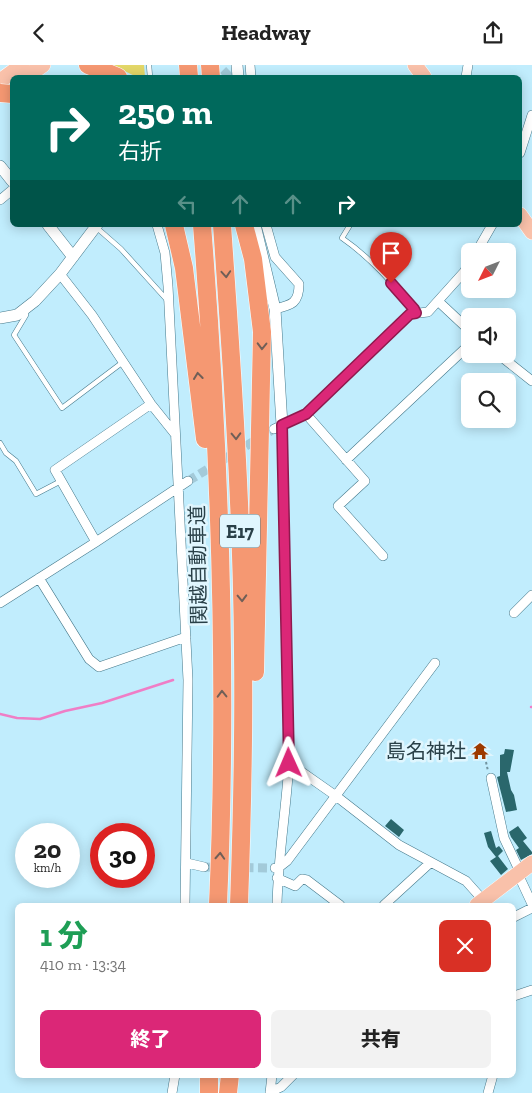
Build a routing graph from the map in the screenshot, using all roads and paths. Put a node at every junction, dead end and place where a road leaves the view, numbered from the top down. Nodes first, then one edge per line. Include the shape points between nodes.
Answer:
1 (22, 65) edge
2 (43, 65) edge
3 (88, 65) edge
4 (29, 75) edge
5 (113, 75) edge
6 (0, 81) edge
7 (532, 115) edge
8 (522, 147) edge
9 (0, 165) edge
10 (10, 178) edge
11 (10, 192) edge
12 (0, 201) edge
13 (522, 218) edge
14 (50, 227) edge
15 (96, 227) edge
16 (98, 227) edge
17 (158, 227) edge
18 (174, 227) edge
19 (202, 227) edge
20 (222, 227) edge
21 (245, 227) edge
22 (256, 227) edge
23 (267, 227) edge
24 (349, 227) edge
25 (491, 227) edge
26 (532, 233) edge
27 (482, 243) edge
28 (73, 257) junction
29 (461, 273) edge
30 (60, 274) junction
31 (439, 301) junction
32 (169, 302) junction
33 (26, 309) junction
34 (275, 309) junction
35 (416, 313) junction
36 (0, 318) edge
37 (461, 322) edge
38 (461, 352) edge
39 (123, 362) junction
40 (509, 363) edge
41 (532, 381) edge
42 (151, 404) junction
43 (306, 414) junction
44 (278, 427) junction
45 (176, 434) junction
46 (0, 443) edge
47 (346, 460) junction
48 (62, 481) junction
49 (188, 481) tunnel mouth
50 (179, 487) junction
51 (96, 542) junction
52 (383, 557) dead end
53 (220, 564) junction
54 (38, 578) junction
55 (532, 595) edge
56 (0, 603) edge
57 (514, 613) dead end
58 (186, 637) junction
59 (435, 663) dead end
60 (289, 763) junction
61 (491, 778) dead end
62 (336, 796) junction
63 (242, 837) junction
64 (431, 862) junction
65 (187, 863) junction
66 (204, 867) tunnel mouth
67 (275, 868) junction
68 (523, 870) edge
69 (277, 878) junction
70 (185, 903) edge
71 (218, 903) edge
72 (239, 903) edge
73 (277, 903) edge
74 (337, 903) edge
75 (386, 903) edge
76 (480, 903) edge
77 (532, 904) edge
78 (532, 908) edge
79 (516, 916) edge
80 (532, 990) edge
81 (516, 996) edge
82 (174, 1078) edge
83 (210, 1078) edge
84 (230, 1078) edge
85 (272, 1078) edge
86 (290, 1078) edge
87 (492, 1078) edge
88 (270, 1092) edge
89 (172, 1093) edge
90 (208, 1093) edge
91 (228, 1093) edge
92 (488, 1093) edge

1 - 6 main road
2 - 4 main road
3 - 5 highway
7 - 8 street
9 - 10 street
11 - 12 street
13 - 26 main road
14 - 28 street
15 - 28 street
16 - 32 lane
17 - 32 street via 165,253
53 -> 18 highway via 184,268
19 - 53 highway, 関越自動車道 / E17
20 -> 63 highway, 関越自動車道 / E17 via 240,539
21 -> 63 highway via 253,259 262,332 254,707
22 - 34 street
23 - 34 street via 275,257 300,284 295,302
24 - 35 lane via 342,238 369,259
25 - 27 street
28 - 30 street
29 - 31 street
30 - 33 street
30 - 39 street
31 - 35 street via 428,312
31 - 37 street
32 - 45 street
33 - 36 street via 17,315
33 - 39 lane via 26,315 14,335 62,408
34 - 44 street
35 - 43 street via 410,314
38 - 47 street
39 - 42 street
40 - 41 street
42 - 45 street
42 - 48 street via 56,470
43 - 44 street
43 - 47 street
44 - 60 street
45 - 50 street
46 - 48 lane via 16,461 36,494
47 - 52 street via 365,481 338,506
48 - 51 street
49 - 50 street
50 - 51 street
50 - 58 street
51 - 54 street
71 -> 53 highway, 関越自動車道 / E17 via 222,710
54 - 56 street
54 - 58 street via 90,659 99,667
55 - 57 street
58 - 65 street
59 - 62 street
60 - 62 street
60 - 67 street via 286,806
61 - 68 street via 504,838
62 - 64 street via 399,845
62 - 67 street via 288,861
63 - 72 highway, 関越自動車道 / E17
64 - 75 street
64 - 76 street via 466,881
65 - 66 street
65 - 70 street
67 - 69 street
68 - 76 main road
68 - 77 street
69 - 73 street
69 - 74 street via 295,886 302,879 307,880
78 - 79 street
80 - 81 street
82 - 89 street
83 - 90 highway
84 - 91 highway
85 - 88 street
86 - 88 street
87 - 92 street

